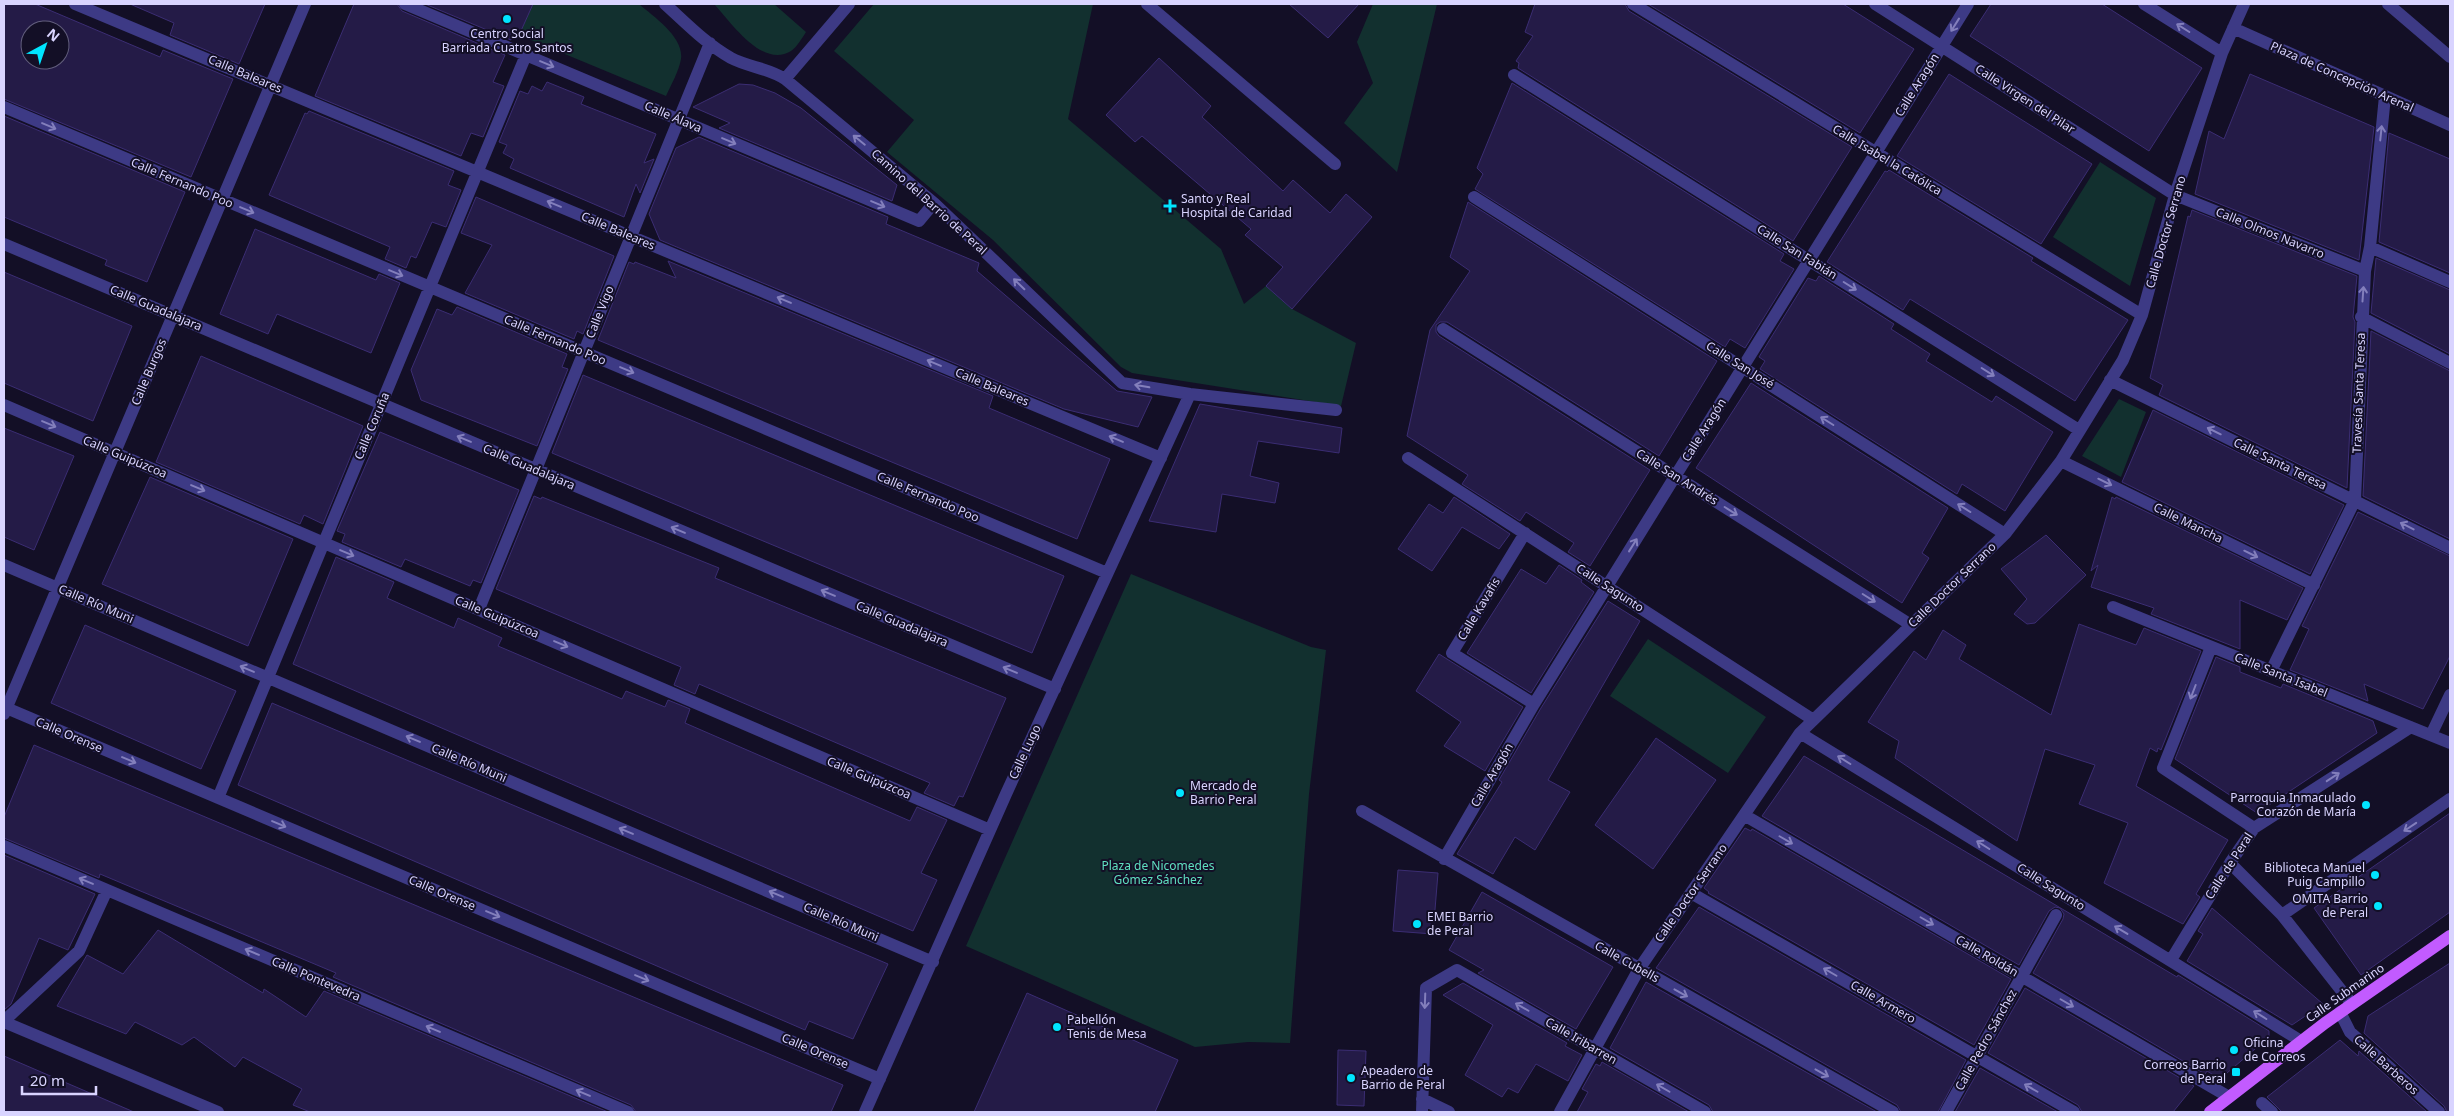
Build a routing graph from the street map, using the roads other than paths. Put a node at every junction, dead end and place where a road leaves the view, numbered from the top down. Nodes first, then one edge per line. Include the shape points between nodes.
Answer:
1 (75, 4) edge
2 (306, 4) edge
3 (405, 4) edge
4 (665, 4) edge
5 (849, 4) edge
6 (1147, 4) edge
7 (1633, 4) edge
8 (1875, 4) edge
9 (1968, 4) edge
10 (2144, 4) edge
11 (2244, 4) edge
12 (2388, 4) edge
13 (2233, 28) junction
14 (710, 43) junction
15 (1941, 46) junction
16 (2222, 53) junction
17 (526, 55) junction
18 (2450, 57) edge
19 (1514, 75) dead end
20 (785, 79) junction
21 (271, 85) junction
22 (2385, 96) junction
23 (4, 108) edge
24 (679, 120) junction
25 (2450, 125) edge
26 (1876, 152) junction
27 (1335, 164) dead end
28 (478, 172) junction
29 (2175, 195) junction
30 (1474, 197) dead end
31 (222, 200) junction
32 (934, 203) junction
33 (631, 236) junction
34 (4, 244) edge
35 (2370, 247) junction
36 (1809, 260) junction
37 (2365, 271) junction
38 (2450, 282) edge
39 (430, 287) junction
40 (173, 315) junction
41 (2142, 315) junction
42 (2361, 316) junction
43 (1443, 329) dead end
44 (584, 352) junction
45 (2450, 363) edge
46 (1742, 367) junction
47 (2110, 380) junction
48 (1190, 394) junction
49 (382, 404) junction
50 (4, 405) edge
51 (1336, 410) dead end
52 (2079, 430) junction
53 (115, 452) junction
54 (1161, 458) junction
55 (1408, 458) dead end
56 (2061, 461) junction
57 (536, 470) junction
58 (1675, 476) junction
59 (2355, 500) junction
60 (1525, 533) junction
61 (2006, 534) junction
62 (324, 543) junction
63 (2450, 548) edge
64 (4, 565) edge
65 (1107, 573) junction
66 (2314, 585) junction
67 (1607, 586) junction
68 (57, 588) junction
69 (2113, 607) dead end
70 (479, 609) junction
71 (1911, 624) junction
72 (2211, 647) junction
73 (2271, 671) junction
74 (268, 678) junction
75 (1054, 689) junction
76 (2450, 695) edge
77 (1534, 704) junction
78 (5, 709) edge
79 (1812, 720) junction
80 (2411, 727) junction
81 (1800, 733) junction
82 (2430, 735) junction
83 (2450, 743) edge
84 (218, 798) junction
85 (2450, 799) edge
86 (1362, 811) dead end
87 (1744, 815) junction
88 (2254, 828) junction
89 (990, 830) junction
90 (4, 846) edge
91 (1444, 859) junction
92 (2230, 863) junction
93 (107, 890) junction
94 (1691, 893) junction
95 (2056, 915) dead end
96 (2282, 915) junction
97 (2449, 938) edge
98 (2170, 960) junction
99 (933, 962) junction
100 (1639, 969) junction
101 (2022, 976) junction
102 (2352, 1004) junction
103 (2340, 1012) junction
104 (4, 1021) edge
105 (2302, 1041) junction
106 (1595, 1050) junction
107 (1977, 1057) junction
108 (880, 1079) junction
109 (2229, 1097) junction
110 (1422, 1098) junction
111 (2262, 1103) dead end
112 (218, 1112) edge
113 (628, 1112) edge
114 (865, 1112) edge
115 (1422, 1112) edge
116 (1449, 1112) edge
117 (1560, 1112) edge
118 (1705, 1112) edge
119 (1893, 1112) edge
120 (1946, 1112) edge
121 (2074, 1112) edge
122 (2210, 1112) edge
123 (2272, 1112) edge
124 (2439, 1112) edge

1 - 21 street, Calle Baleares
2 - 21 street, Calle Burgos
3 - 17 street, Calle Álava
4 - 14 street, Camino del Barrio de Peral
5 - 20 street
6 - 27 street
7 - 26 street, Calle Isabel la Católica
8 - 15 street, Calle Virgen del Pilar
9 -> 15 street, Calle Aragón
16 -> 10 street
11 - 13 street, Calle Doctor Serrano
12 - 18 street
13 - 16 street, Calle Doctor Serrano
13 - 22 street, Plaza de Concepción Arenal
14 - 20 street, Camino del Barrio de Peral via 732,58
14 - 24 street, Calle Vigo
15 - 26 street, Calle Aragón
15 - 29 street, Calle Virgen del Pilar
16 - 29 street, Calle Doctor Serrano
17 -> 24 street, Calle Álava
17 - 28 street, Calle Coruña
19 - 36 street, Calle San Fabián
32 -> 20 street, Camino del Barrio de Peral
21 - 28 street, Calle Baleares
21 - 31 street, Calle Burgos
22 - 25 street, Plaza de Concepción Arenal
35 -> 22 street, Travesía Santa Teresa
23 -> 31 street, Calle Fernando Poo
24 -> 32 street, Calle Álava via 919,221
24 - 33 street, Calle Vigo
26 - 36 street, Calle Aragón
26 - 41 street, Calle Isabel la Católica
33 -> 28 street, Calle Baleares
28 - 39 street, Calle Coruña
29 - 37 street, Calle Olmos Navarro
29 - 41 street, Calle Doctor Serrano
30 - 46 street, Calle San José
31 -> 39 street, Calle Fernando Poo
31 - 40 street, Calle Burgos
48 -> 32 street, Camino del Barrio de Peral via 1122,383
33 - 44 street, Calle Vigo
54 -> 33 street, Calle Baleares
34 - 40 street, Calle Guadalajara
35 - 37 street, Travesía Santa Teresa
35 - 38 street
36 - 46 street, Calle Aragón
36 -> 52 street, Calle San Fabián
42 -> 37 street, Travesía Santa Teresa
39 - 44 street, Calle Fernando Poo
39 - 49 street, Calle Coruña
40 - 49 street, Calle Guadalajara
40 - 53 street, Calle Burgos
41 - 47 street, Calle Doctor Serrano via 2123,360
42 - 45 street
42 - 59 street, Travesía Santa Teresa
43 - 58 street, Calle San Andrés
44 - 57 street, Calle Vigo
44 -> 65 street, Calle Fernando Poo
46 - 58 street, Calle Aragón
61 -> 46 street, Calle San José
47 - 52 street, Calle Doctor Serrano
59 -> 47 street, Calle Santa Teresa
48 - 51 street, Camino del Barrio de Peral
48 - 54 street, Calle Lugo
57 -> 49 street, Calle Guadalajara
49 - 62 street, Calle Coruña
50 -> 53 street, Calle Guipúzcoa
52 - 56 street, Calle Doctor Serrano
53 -> 62 street, Calle Guipúzcoa
53 - 68 street, Calle Burgos
54 - 65 street, Calle Lugo
55 - 60 street, Calle Sagunto
56 - 61 street, Calle Doctor Serrano
56 -> 66 street, Calle Mancha
57 - 70 street, Calle Vigo
75 -> 57 street, Calle Guadalajara
67 -> 58 street, Calle Aragón
58 -> 71 street, Calle San Andrés
63 -> 59 street, Calle Santa Teresa
59 - 66 street, Travesía Santa Teresa
60 - 67 street, Calle Sagunto
60 - 77 street, Calle Kavafis via 1452,653
61 - 71 street, Calle Doctor Serrano
62 -> 70 street, Calle Guipúzcoa
62 - 74 street, Calle Coruña
64 - 68 street, Calle Río Muni
65 - 75 street, Calle Lugo
66 - 73 street, Travesía Santa Teresa
67 - 77 street, Calle Aragón
67 - 79 street, Calle Sagunto
74 -> 68 street, Calle Río Muni
68 - 78 street, Calle Burgos
69 - 72 street, Calle Santa Isabel
70 -> 89 street, Calle Guipúzcoa
71 - 79 street, Calle Doctor Serrano
72 - 73 street, Calle Santa Isabel
72 -> 88 street via 2163,768
73 - 80 street, Calle Santa Isabel
74 - 84 street, Calle Coruña
99 -> 74 street, Calle Río Muni
75 - 89 street, Calle Lugo
76 - 82 street
77 - 91 street, Calle Aragón
78 -> 84 street, Calle Orense
79 - 81 street, Calle Doctor Serrano
80 - 82 street, Calle Santa Isabel
88 -> 80 street, Calle de Peral
81 - 87 street, Calle Doctor Serrano
98 -> 81 street, Calle Sagunto
82 - 83 street, Calle Santa Isabel
84 -> 108 street, Calle Orense
85 -> 96 street
86 - 91 street, Calle Cubells
87 - 94 street, Calle Doctor Serrano
87 -> 101 street, Calle Roldán
88 - 92 street, Calle de Peral
89 - 99 street, Calle Lugo
93 -> 90 street, Calle Pontevedra
91 - 100 street, Calle Cubells
92 - 96 street
92 - 98 street, Calle de Peral
93 - 104 street via 79,951
113 -> 93 street, Calle Pontevedra
94 - 100 street, Calle Doctor Serrano
107 -> 94 street, Calle Armero
95 - 101 street, Calle Pedro Sánchez
96 - 102 street
97 - 102 main road, Calle Submarino
105 -> 98 street, Calle Sagunto
99 - 108 street, Calle Lugo
100 - 106 street, Calle Doctor Serrano
100 -> 119 street, Calle Cubells
101 - 107 street, Calle Pedro Sánchez
101 -> 109 street, Calle Roldán
102 - 103 main road, Calle Submarino
103 - 105 main road, Calle Submarino
103 - 124 street, Calle Barberos via 2350,1032
104 - 112 street
105 - 109 main road, Calle Submarino
106 -> 110 street, Calle Iribarren via 1457,970 1426,988
106 - 117 street, Calle Doctor Serrano
118 -> 106 street, Calle Iribarren
107 - 120 street, Calle Pedro Sánchez
121 -> 107 street, Calle Armero
108 - 114 street, Calle Lugo
109 - 122 main road, Calle Submarino
110 - 115 street
110 - 116 street
111 - 123 street

